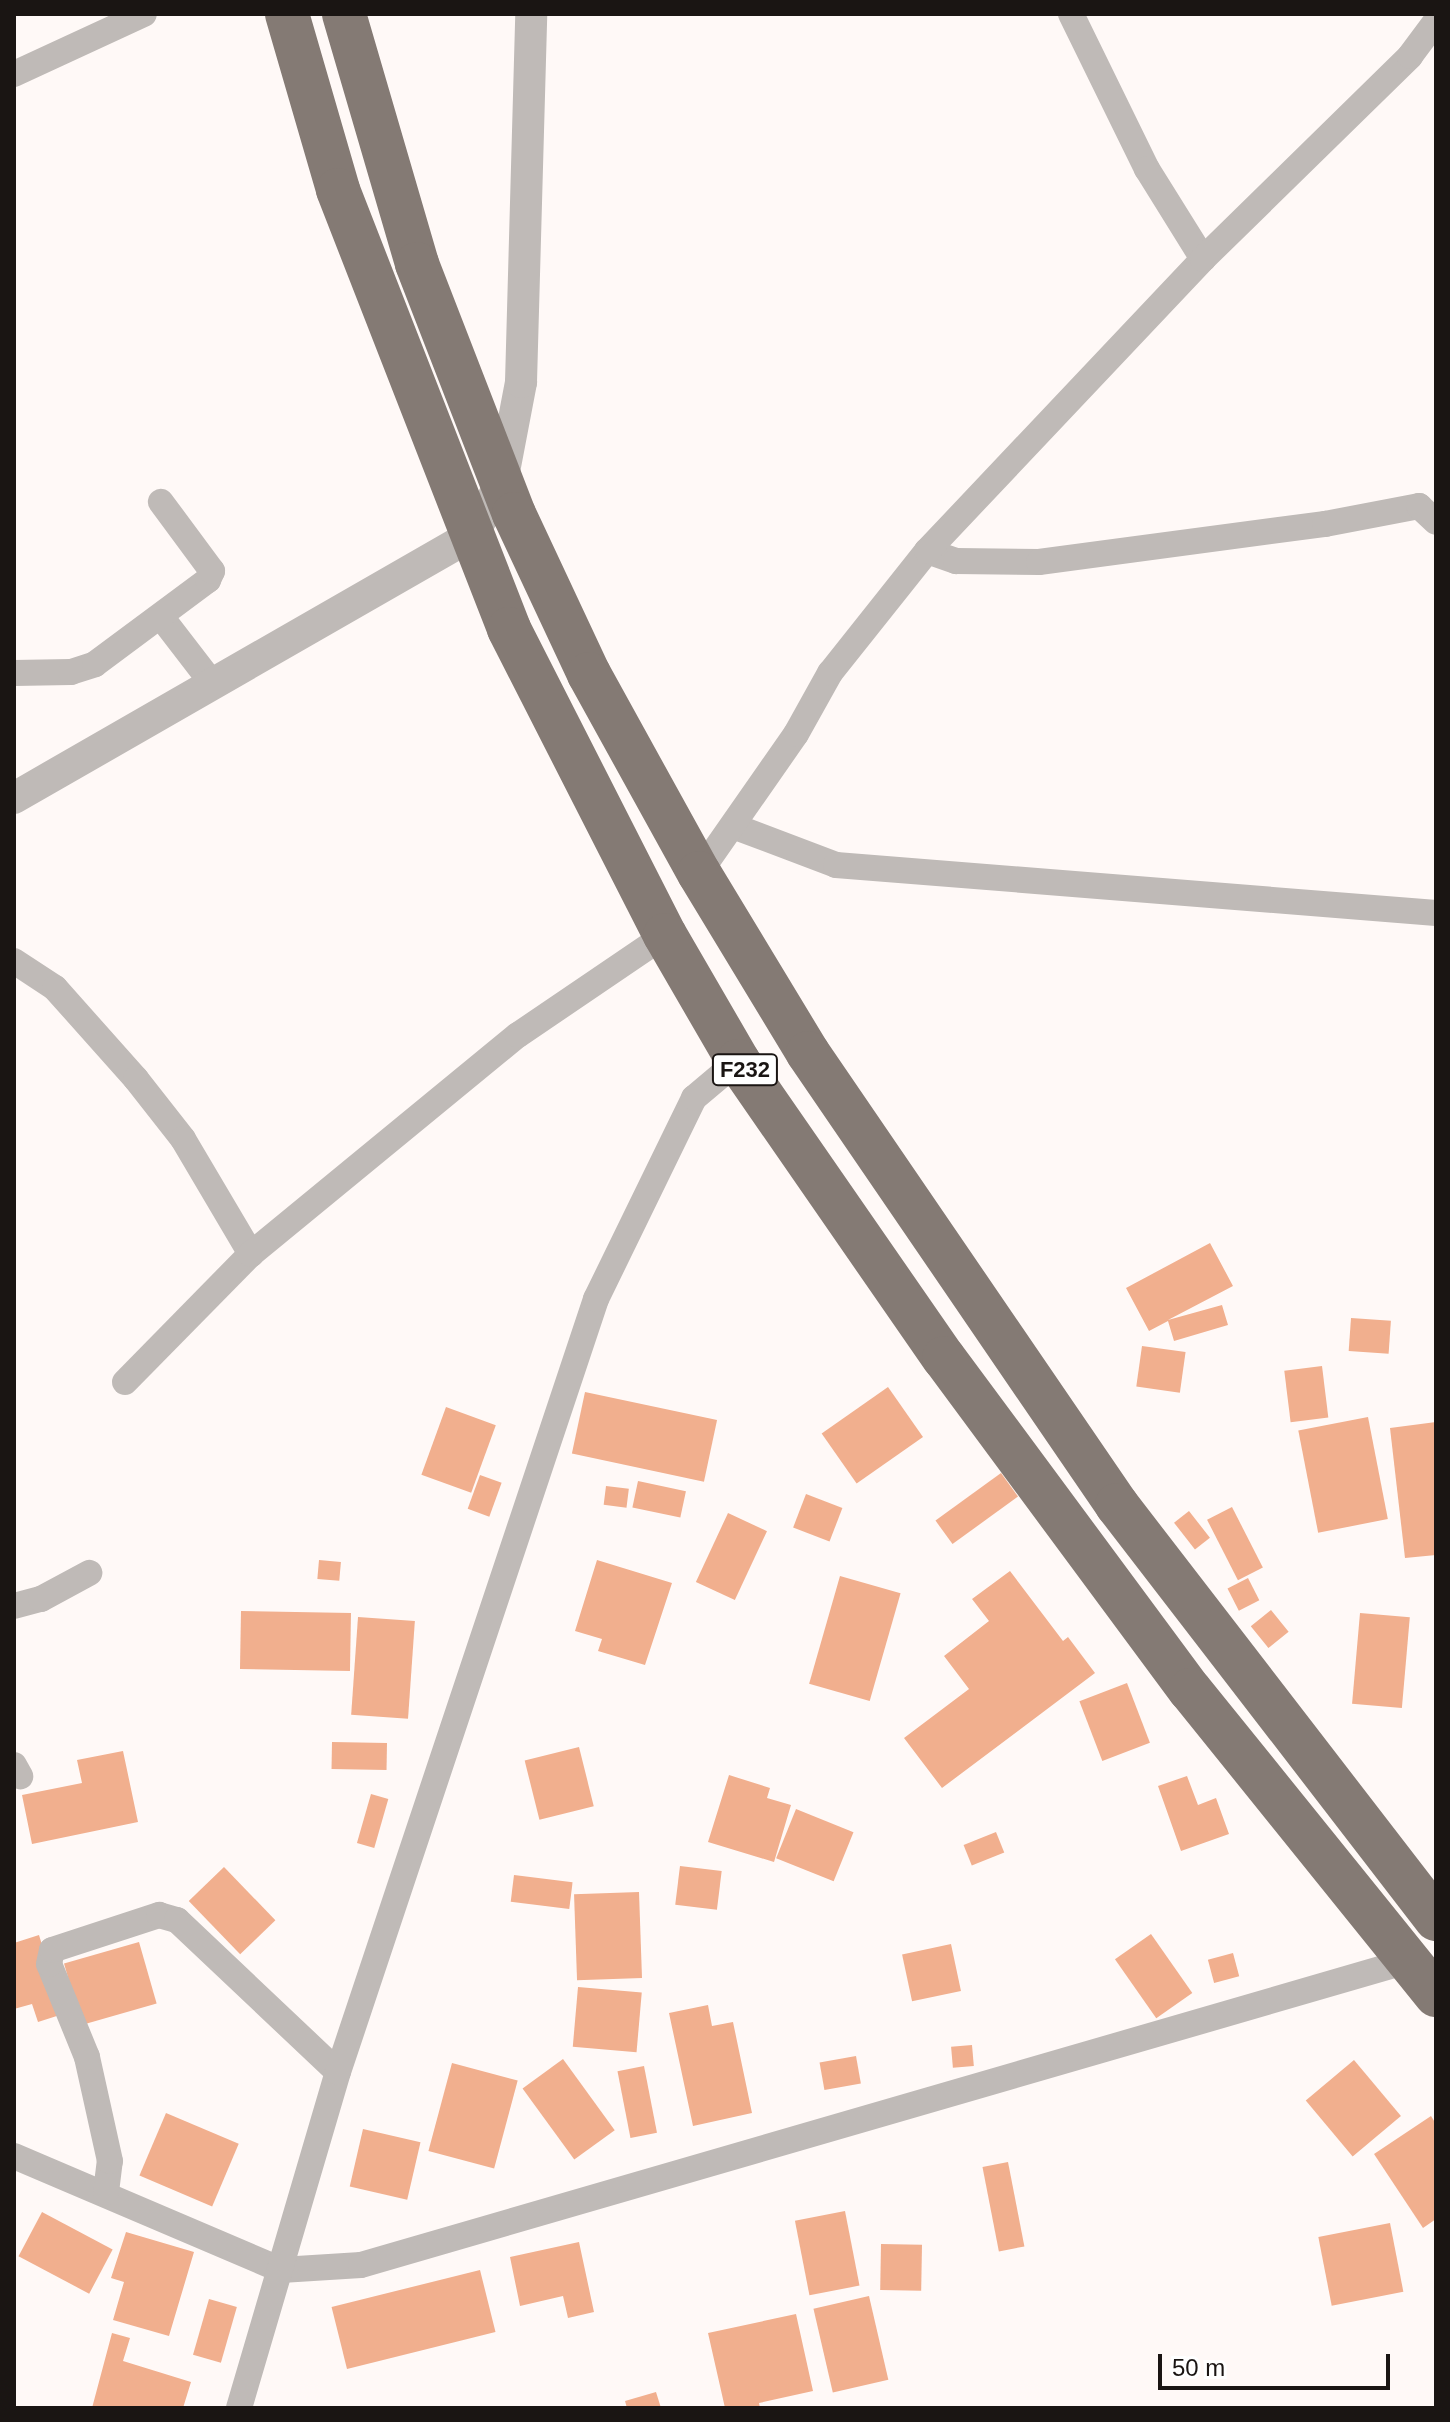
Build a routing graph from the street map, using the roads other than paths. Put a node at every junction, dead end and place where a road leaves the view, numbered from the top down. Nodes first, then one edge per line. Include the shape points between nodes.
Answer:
1 (144, 14) edge
2 (287, 14) edge
3 (344, 14) edge
4 (531, 14) edge
5 (1071, 14) edge
6 (1436, 21) edge
7 (14, 74) edge
8 (1203, 259) junction
9 (502, 482) junction
10 (161, 502) dead end
11 (1436, 522) edge
12 (472, 535) junction
13 (927, 551) junction
14 (162, 618) junction
15 (14, 673) edge
16 (212, 683) junction
17 (14, 798) edge
18 (733, 826) junction
19 (699, 873) junction
20 (1436, 913) edge
21 (665, 935) junction
22 (14, 961) edge
23 (738, 1061) junction
24 (251, 1254) junction
25 (125, 1382) dead end
26 (89, 1573) dead end
27 (14, 1606) edge
28 (1436, 1919) edge
29 (1408, 1961) junction
30 (1436, 1995) edge
31 (338, 2072) junction
32 (14, 2156) edge
33 (106, 2192) junction
34 (281, 2270) junction
35 (239, 2408) edge

1 - 7 street
2 - 12 highway, F232 via 338,190
3 - 9 highway, F232 via 417,264
4 - 9 street via 521,382
5 - 8 street via 1147,169
6 - 8 street via 1410,56
8 - 13 street
9 - 12 street
9 - 19 highway, F232 via 589,674
10 - 14 street via 212,571
11 - 13 street via 1419,506 1325,524 1039,562 956,561
12 - 16 street
12 - 21 highway, F232 via 509,629
13 - 18 street via 830,673
14 - 15 street via 95,664 71,672
14 - 16 street
16 - 17 street
18 - 19 street
18 - 20 street via 836,865
19 - 28 highway, F232 via 808,1053 1117,1505
21 - 23 highway, F232
21 - 24 street via 518,1035
22 - 24 street via 55,988 136,1079 183,1139
23 - 29 highway, F232 via 944,1358 1181,1678
23 - 31 street via 694,1098 596,1299
24 - 25 street
26 - 27 street via 41,1599
29 - 30 highway, F232
29 - 34 street via 361,2265
31 - 33 street via 177,1920 159,1915 52,1950 49,1964 87,2057 110,2161
31 - 34 street
32 - 33 street
33 - 34 street
34 - 35 street

